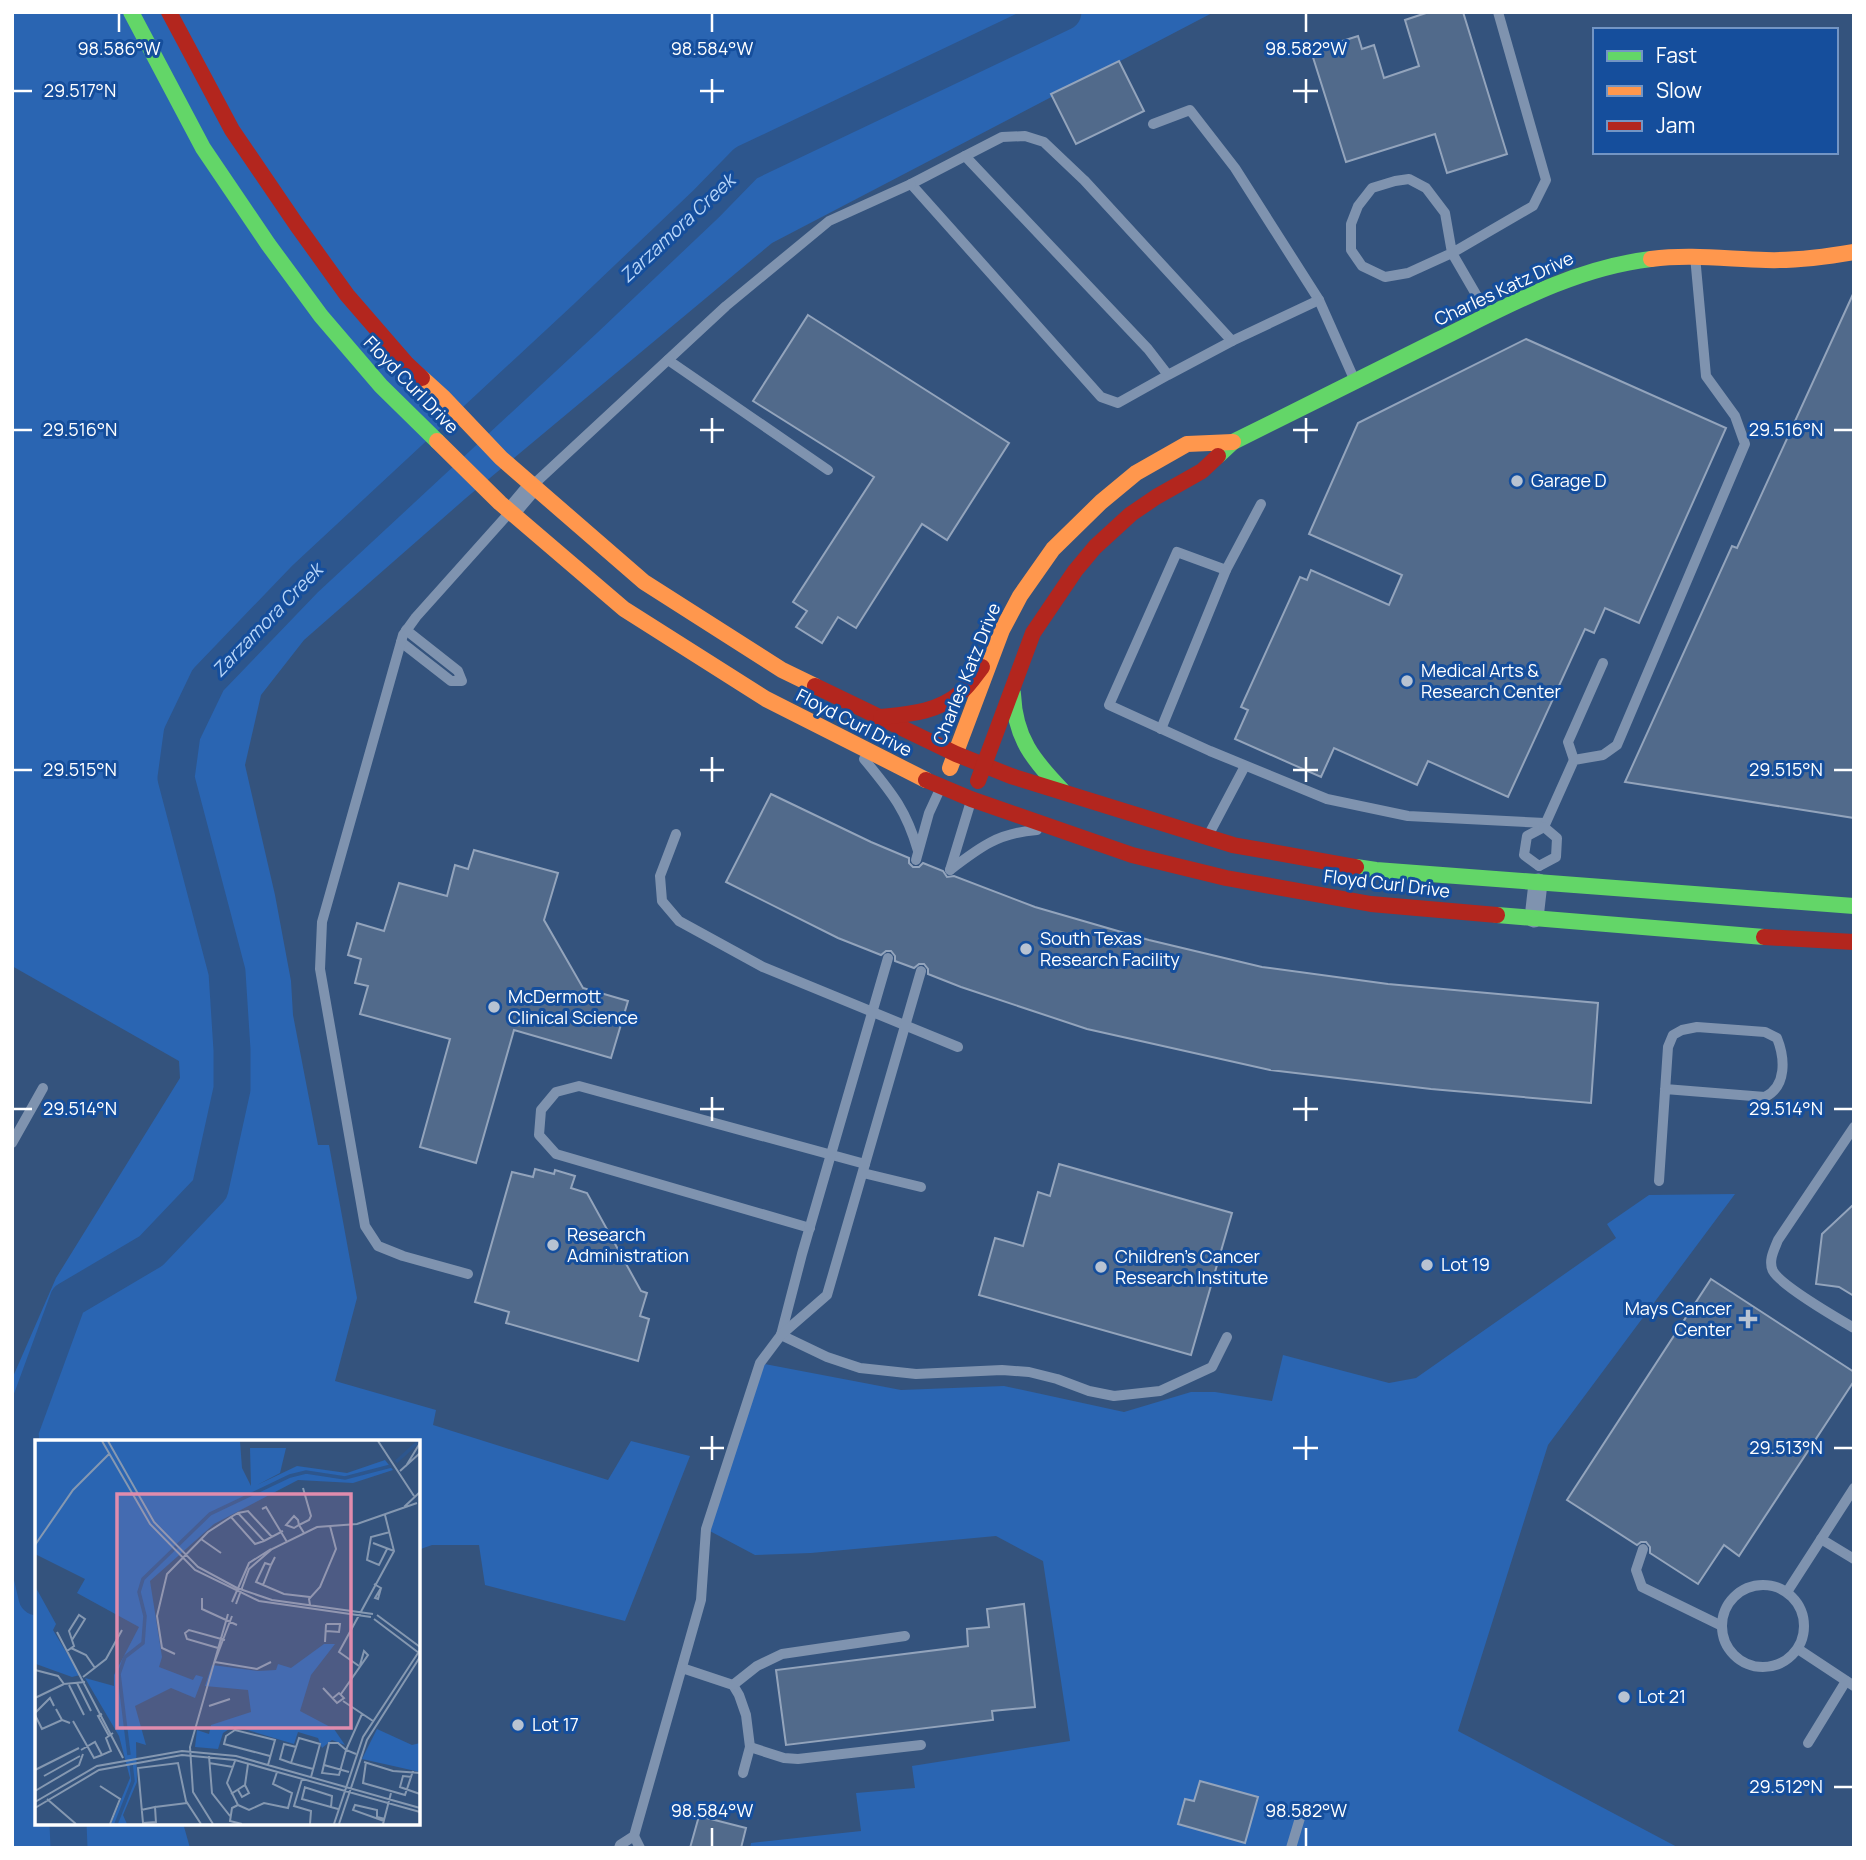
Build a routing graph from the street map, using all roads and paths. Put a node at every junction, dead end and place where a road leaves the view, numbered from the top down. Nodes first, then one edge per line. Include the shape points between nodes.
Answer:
1 (131, 12) edge
2 (169, 12) edge
3 (1498, 12) edge
4 (1153, 124) dead end
5 (965, 156) junction
6 (911, 184) junction
7 (1854, 251) edge
8 (1451, 253) junction
9 (1695, 256) junction
10 (1320, 300) junction
11 (1488, 315) junction
12 (1232, 341) junction
13 (668, 360) junction
14 (1168, 375) junction
15 (1355, 382) junction
16 (1233, 442) junction
17 (828, 470) dead end
18 (533, 486) junction
19 (1261, 504) dead end
20 (511, 512) junction
21 (1226, 570) junction
22 (407, 631) junction
23 (401, 642) junction
24 (994, 652) junction
25 (1603, 663) dead end
26 (1014, 685) junction
27 (881, 717) junction
28 (1161, 729) junction
29 (850, 743) junction
30 (956, 754) junction
31 (1574, 760) junction
32 (984, 764) junction
33 (1245, 765) junction
34 (941, 787) junction
35 (1063, 791) junction
36 (971, 799) junction
37 (1544, 825) junction
38 (1057, 829) junction
39 (676, 834) dead end
40 (1208, 837) junction
41 (1538, 874) junction
42 (1854, 906) edge
43 (1534, 918) junction
44 (1854, 942) edge
45 (888, 958) dead end
46 (921, 971) dead end
47 (872, 1013) junction
48 (905, 1027) junction
49 (958, 1047) dead end
50 (43, 1088) dead end
51 (1665, 1090) junction
52 (1854, 1126) edge
53 (12, 1143) edge
54 (831, 1155) junction
55 (864, 1169) junction
56 (1659, 1181) dead end
57 (921, 1187) dead end
58 (810, 1228) junction
59 (468, 1274) dead end
60 (1854, 1328) edge
61 (781, 1335) junction
62 (1227, 1337) dead end
63 (1854, 1488) edge
64 (1821, 1539) junction
65 (1643, 1549) dead end
66 (1854, 1559) edge
67 (1787, 1592) junction
68 (1721, 1626) junction
69 (905, 1636) dead end
70 (1798, 1649) junction
71 (682, 1668) junction
72 (1850, 1684) edge
73 (733, 1685) junction
74 (1808, 1742) dead end
75 (921, 1745) dead end
76 (750, 1747) junction
77 (743, 1773) dead end
78 (1300, 1818) dead end
79 (634, 1836) junction
80 (619, 1848) edge
81 (640, 1848) edge
82 (1291, 1848) edge

1 - 20 street, Floyd Curl Drive via 203,148 321,316 381,386
2 - 18 street, Floyd Curl Drive via 232,130 347,295 407,363
3 - 8 lane via 1546,180 1533,206
4 - 10 lane via 1190,110 1235,169
5 - 6 lane
5 - 12 lane via 1002,137 1025,136 1044,142
5 - 14 lane
6 - 13 lane via 829,221
6 - 14 lane via 1101,397 1118,402
7 - 9 street, Charles Katz Drive via 1769,260
8 - 8 lane via 1445,213 1426,188 1409,179 1372,188 1358,206 1351,224 1351,250 1362,266 1385,277 1408,273
8 - 11 lane
9 - 11 street, Charles Katz Drive via 1628,261 1593,269
9 - 31 lane via 1706,376 1735,416 1745,444 1617,745 1603,755
10 - 12 lane
10 - 15 lane
11 - 15 street, Charles Katz Drive
12 - 14 lane
13 - 17 lane
13 - 18 lane
15 - 16 street, Charles Katz Drive
16 - 24 street, Charles Katz Drive via 1186,444 1136,473 1101,502 1053,550 1020,596
16 - 26 street, Charles Katz Drive via 1202,471 1131,514 1095,547 1033,633
18 - 20 street
18 - 27 street, Floyd Curl Drive via 645,582 782,670
19 - 21 lane
20 - 22 lane
20 - 29 street, Floyd Curl Drive via 624,609 765,699
21 - 28 lane
21 - 28 lane via 1177,552 1108,705
22 - 23 lane
22 - 23 lane via 457,671 462,681 451,681
23 - 59 lane via 322,922 320,969 365,1226 378,1246
24 - 27 street via 961,692 936,708
24 - 30 street, Charles Katz Drive
25 - 31 lane via 1568,742
26 - 32 street, Charles Katz Drive
26 - 35 street via 1013,712 1020,736
27 - 30 street, Floyd Curl Drive
28 - 33 lane
29 - 34 street, Floyd Curl Drive
29 - 34 lane via 903,810 917,856
30 - 32 street, Floyd Curl Drive
30 - 34 street, Charles Katz Drive
31 - 37 lane
32 - 35 street, Floyd Curl Drive
32 - 36 street, Charles Katz Drive
33 - 37 lane via 1327,799 1408,816
33 - 40 lane
34 - 36 street, Floyd Curl Drive
35 - 40 street, Floyd Curl Drive
36 - 38 street, Floyd Curl Drive
36 - 38 lane via 950,872 999,837
37 - 41 lane via 1528,836 1524,855
37 - 41 lane via 1558,838 1556,858
38 - 43 street, Floyd Curl Drive via 1132,855 1226,878 1371,904
39 - 47 lane via 660,876 662,901 680,921 763,967
40 - 41 street, Floyd Curl Drive via 1376,870
41 - 42 street, Floyd Curl Drive
41 - 43 street
43 - 44 street, Floyd Curl Drive
45 - 47 lane
46 - 48 lane
47 - 48 lane
47 - 54 lane
48 - 49 lane
48 - 55 lane
50 - 53 lane
51 - 51 lane via 1668,1047 1673,1035 1682,1030 1765,1032 1777,1038 1783,1063 1774,1093 1765,1097
51 - 56 lane
52 - 60 lane via 1771,1255 1772,1270 1782,1282
54 - 55 lane
54 - 58 lane
54 - 58 lane via 579,1086 556,1092 541,1110 539,1135 556,1154
55 - 57 lane
55 - 61 lane via 827,1295
58 - 61 lane
61 - 62 lane via 860,1368 916,1374 1029,1372 1114,1396 1160,1391 1212,1367
61 - 71 lane via 760,1363 706,1529 701,1600
63 - 64 lane
64 - 66 lane
64 - 67 lane
65 - 68 lane via 1636,1570 1642,1587
67 - 68 lane via 1768,1584 1740,1591 1730,1601
67 - 70 lane via 1801,1608 1805,1622
68 - 70 lane via 1730,1650 1751,1665 1777,1665
69 - 73 lane via 782,1654
70 - 72 lane
71 - 73 lane
71 - 79 lane
72 - 74 lane
73 - 76 lane via 746,1715
75 - 76 lane via 798,1759
76 - 77 lane
78 - 82 lane
79 - 80 lane
79 - 81 lane

